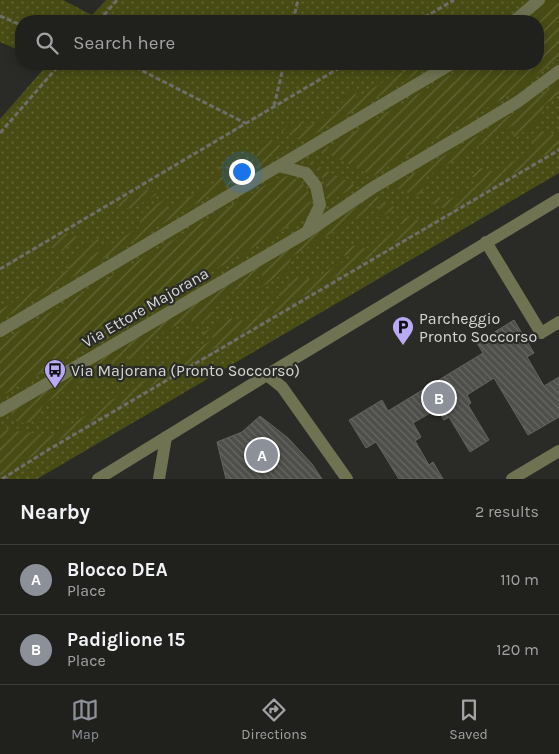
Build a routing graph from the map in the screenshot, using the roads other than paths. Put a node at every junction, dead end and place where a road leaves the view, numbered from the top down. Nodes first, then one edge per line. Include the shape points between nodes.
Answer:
1 (539, 0) edge
2 (521, 15) edge
3 (441, 70) edge
4 (559, 71) edge
5 (279, 166) junction
6 (559, 198) edge
7 (307, 232) junction
8 (486, 242) junction
9 (559, 322) edge
10 (0, 331) edge
11 (267, 375) junction
12 (0, 411) edge
13 (166, 437) junction
14 (559, 451) edge
15 (98, 479) edge
16 (159, 479) edge
17 (348, 479) edge
18 (512, 479) edge

1 - 2 street
3 - 5 street
4 - 7 street, Via Ettore Majorana via 512,105 374,187
5 - 7 street via 306,173 316,186 320,205
5 - 10 street
6 - 8 street
7 - 12 street, Via Ettore Majorana
8 - 9 street via 541,333
8 - 11 street
11 - 13 street
11 - 17 street via 282,387
13 - 15 street
13 - 16 street
14 - 18 street

